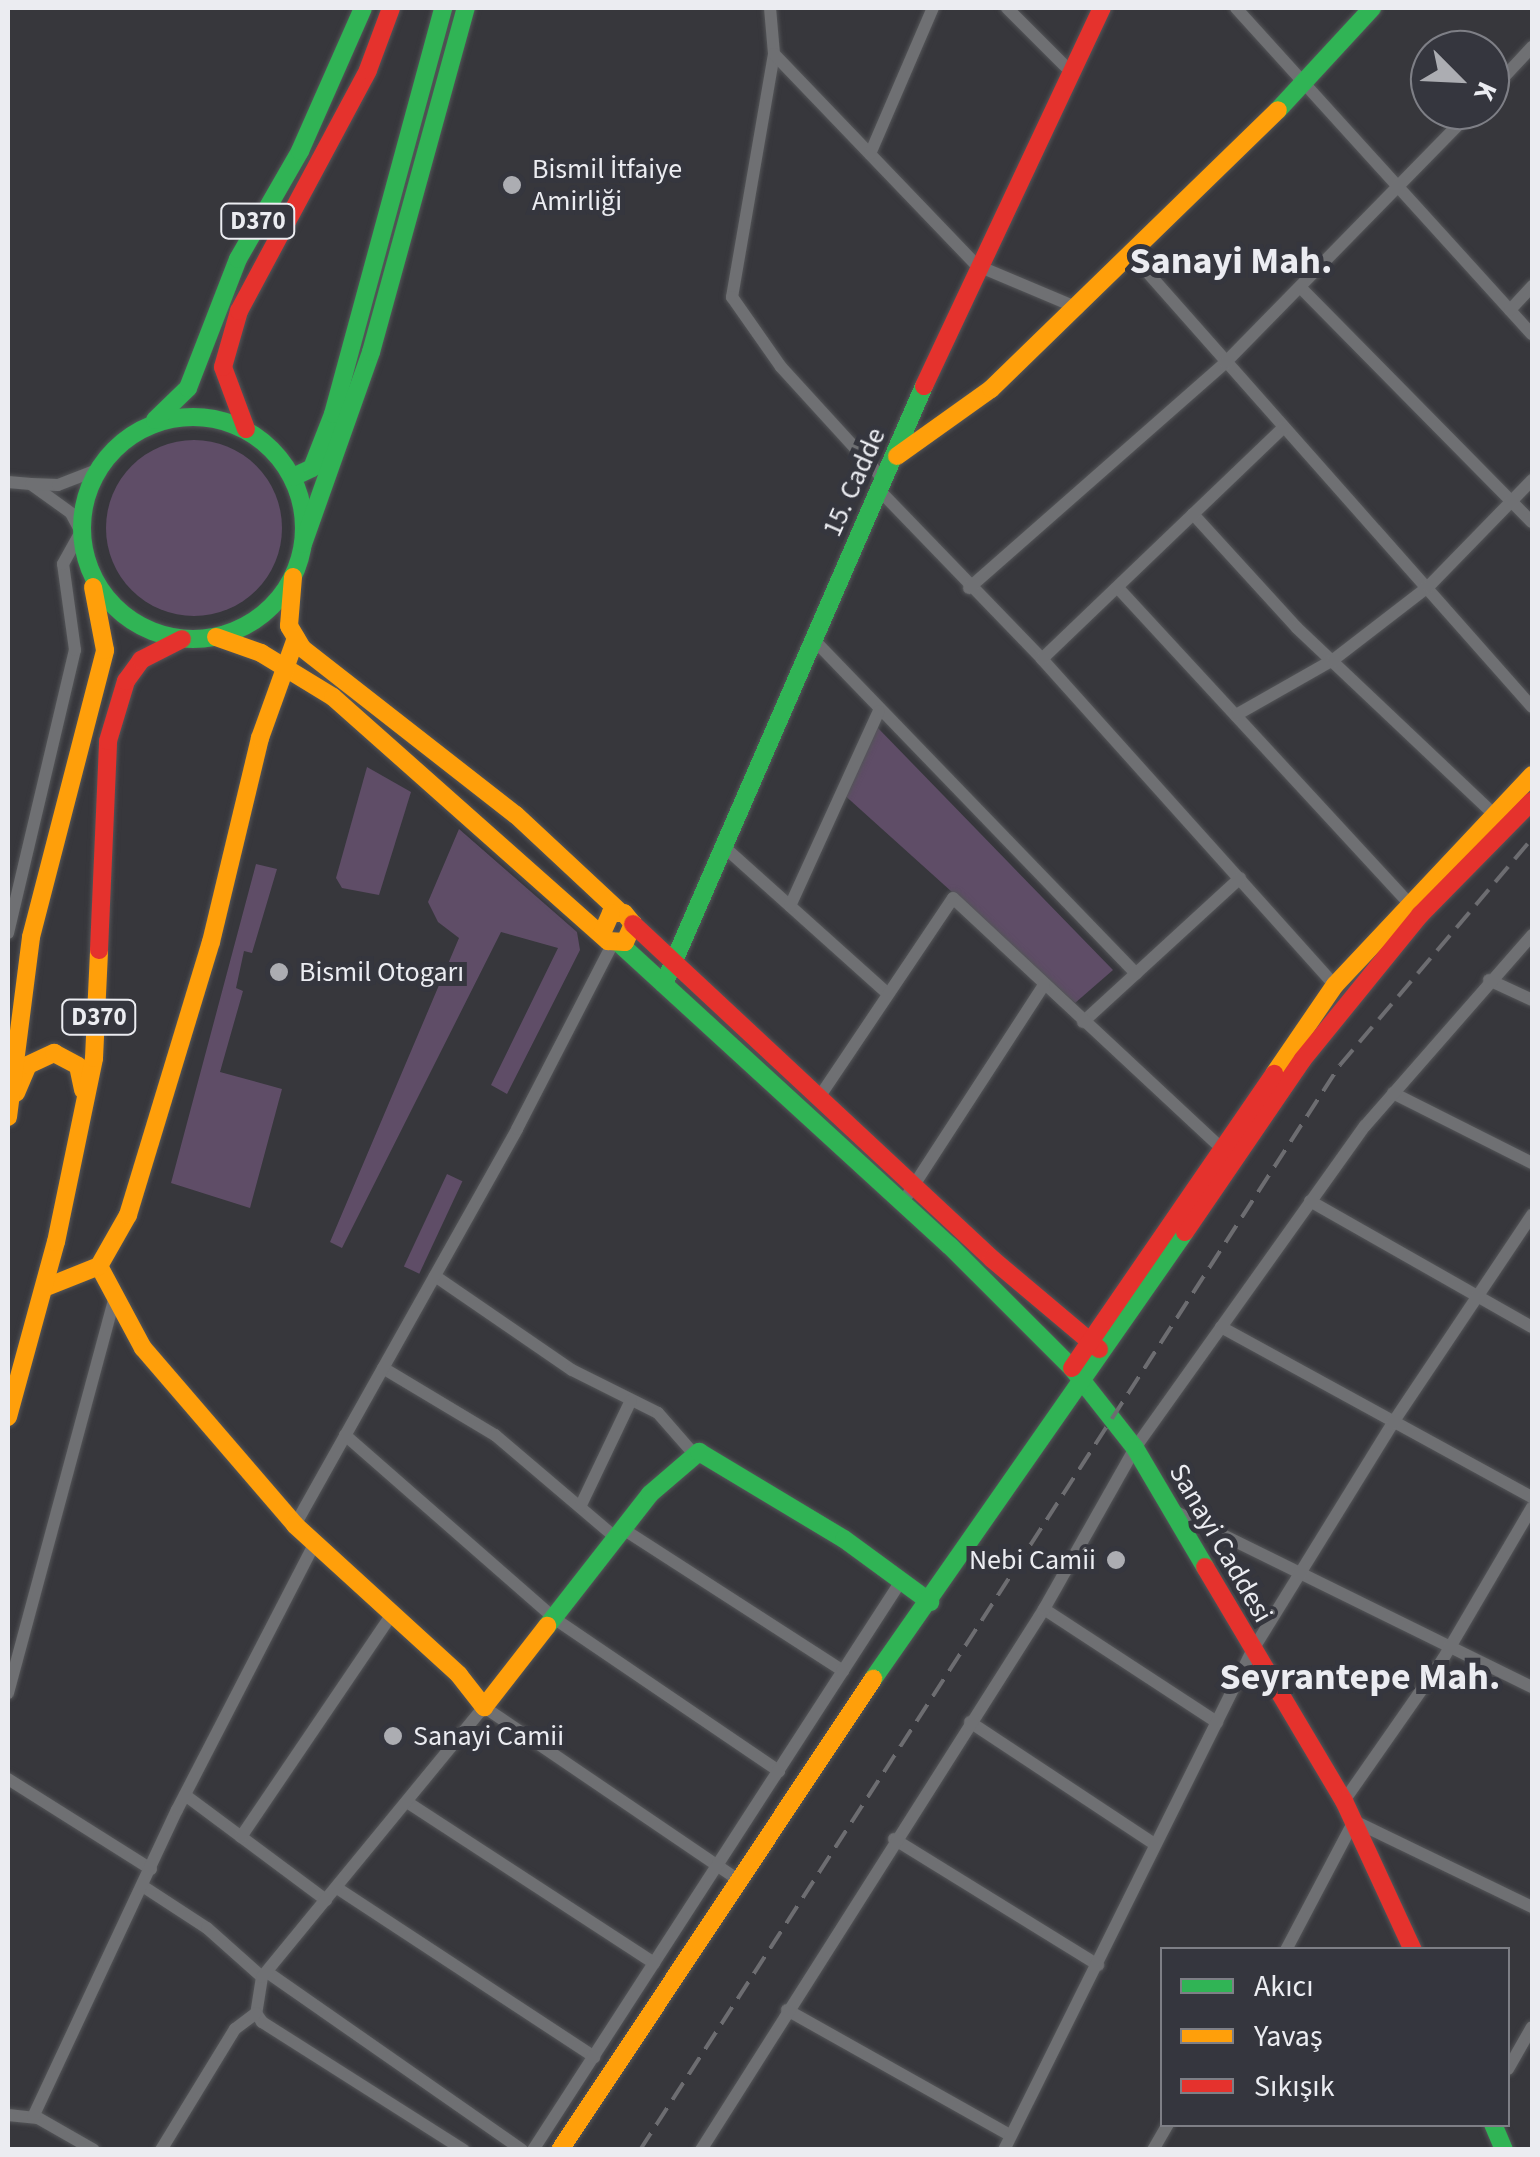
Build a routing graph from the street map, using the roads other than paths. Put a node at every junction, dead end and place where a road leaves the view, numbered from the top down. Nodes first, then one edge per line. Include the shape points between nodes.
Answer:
1 (363, 8) edge
2 (391, 8) edge
3 (443, 8) edge
4 (466, 8) edge
5 (770, 8) edge
6 (932, 8) edge
7 (1007, 8) edge
8 (1102, 8) edge
9 (1236, 8) edge
10 (1372, 8) edge
11 (1532, 47) edge
12 (774, 54) junction
13 (1510, 71) edge
14 (1073, 74) junction
15 (1303, 82) junction
16 (1454, 130) edge
17 (870, 154) junction
18 (1401, 186) junction
19 (1132, 256) junction
20 (976, 266) junction
21 (1532, 286) edge
22 (1300, 287) junction
23 (1078, 308) junction
24 (1510, 310) junction
25 (1532, 334) edge
26 (1226, 362) junction
27 (146, 426) junction
28 (1284, 427) junction
29 (246, 429) junction
30 (897, 456) junction
31 (97, 470) junction
32 (292, 477) junction
33 (1532, 480) edge
34 (8, 482) edge
35 (31, 484) junction
36 (882, 486) junction
37 (1511, 502) junction
38 (1193, 514) junction
39 (1532, 522) edge
40 (81, 532) junction
41 (303, 544) junction
42 (87, 564) junction
43 (293, 577) junction
44 (1429, 586) junction
45 (968, 588) junction
46 (1119, 589) junction
47 (216, 637) junction
48 (296, 638) junction
49 (813, 638) junction
50 (182, 640) junction
51 (1042, 659) junction
52 (1333, 660) junction
53 (283, 665) junction
54 (1532, 707) edge
55 (880, 711) junction
56 (1236, 715) junction
57 (1532, 775) edge
58 (1532, 801) edge
59 (1494, 814) junction
60 (722, 845) junction
61 (1240, 878) junction
62 (790, 906) junction
63 (1414, 909) junction
64 (626, 918) junction
65 (8, 933) edge
66 (1532, 935) edge
67 (612, 940) junction
68 (673, 962) junction
69 (1136, 974) junction
70 (1489, 980) junction
71 (664, 984) junction
72 (1044, 985) junction
73 (1334, 985) junction
74 (887, 993) junction
75 (1532, 1000) edge
76 (1083, 1022) junction
77 (1393, 1093) junction
78 (818, 1099) junction
79 (83, 1114) junction
80 (8, 1120) edge
81 (1220, 1147) junction
82 (1532, 1164) edge
83 (908, 1195) junction
84 (1310, 1201) junction
85 (1532, 1216) edge
86 (99, 1266) junction
87 (435, 1276) junction
88 (44, 1288) junction
89 (1480, 1296) junction
90 (114, 1300) junction
91 (1221, 1327) junction
92 (1532, 1327) edge
93 (1097, 1346) junction
94 (383, 1368) junction
95 (1072, 1368) junction
96 (1082, 1386) junction
97 (630, 1400) junction
98 (8, 1417) edge
99 (1392, 1424) junction
100 (345, 1435) junction
101 (1135, 1448) junction
102 (693, 1453) junction
103 (1532, 1496) edge
104 (581, 1505) junction
105 (1532, 1507) edge
106 (1167, 1508) junction
107 (295, 1524) junction
108 (620, 1534) junction
109 (315, 1543) junction
110 (1296, 1576) junction
111 (900, 1580) junction
112 (930, 1602) junction
113 (1044, 1608) junction
114 (392, 1614) junction
115 (555, 1619) junction
116 (1449, 1647) junction
117 (1252, 1651) junction
118 (843, 1671) junction
119 (1532, 1686) edge
120 (8, 1692) edge
121 (484, 1708) junction
122 (970, 1722) junction
123 (1217, 1722) junction
124 (779, 1771) junction
125 (8, 1779) edge
126 (184, 1794) junction
127 (1344, 1801) junction
128 (407, 1802) junction
129 (1354, 1821) junction
130 (241, 1836) junction
131 (894, 1839) junction
132 (1154, 1844) junction
133 (718, 1865) junction
134 (151, 1870) junction
135 (737, 1879) junction
136 (144, 1887) junction
137 (336, 1888) junction
138 (326, 1900) junction
139 (1532, 1907) edge
140 (1288, 1947) edge
141 (1412, 1947) edge
142 (654, 1963) junction
143 (1098, 1965) junction
144 (264, 1974) junction
145 (787, 2010) junction
146 (256, 2013) junction
147 (1532, 2026) edge
148 (594, 2057) junction
149 (1510, 2065) edge
150 (8, 2115) edge
151 (34, 2117) junction
152 (1166, 2127) edge
153 (1010, 2135) junction
154 (94, 2150) edge
155 (161, 2150) edge
156 (464, 2150) edge
157 (522, 2150) edge
158 (533, 2150) edge
159 (560, 2150) edge
160 (702, 2150) edge
161 (1004, 2150) edge
162 (1154, 2150) edge

1 - 27 main road, D370 via 308,136 238,259 188,388
2 - 29 main road, D370 via 368,70 239,311 223,367
3 - 32 main road via 333,414 312,468
4 - 41 main road via 371,352
5 - 12 street
6 - 17 street
7 - 14 street
8 - 14 main road, 15. Cadde
9 - 15 street
10 - 15 main road
11 - 13 street
12 - 17 street
12 - 36 street via 732,297 781,367
14 - 20 main road, 15. Cadde
15 - 18 street
15 - 19 main road
16 - 18 street
17 - 20 street
18 - 22 street
18 - 24 street
19 - 23 main road
19 - 26 street
20 - 23 street
20 - 30 main road, 15. Cadde
21 - 24 street
22 - 26 street
22 - 37 street
23 - 30 main road via 991,389
24 - 25 street
26 - 28 street
26 - 45 street
27 - 29 main road via 179,416 213,417
27 - 31 main road
28 - 38 street
28 - 44 street
29 - 32 main road via 273,449
30 - 36 main road, 15. Cadde
31 - 35 street via 58,485
31 - 40 main road
32 - 41 main road via 303,510
33 - 37 street
34 - 35 street
35 - 40 street via 71,513
36 - 45 street
36 - 49 main road, 15. Cadde
37 - 39 street
37 - 44 street
38 - 46 street
38 - 52 street
40 - 42 main road
40 - 65 street via 63,564 75,650
41 - 43 main road
42 - 50 main road via 124,616
42 - 80 main road, D370 via 106,650 32,937
43 - 47 main road via 274,605
43 - 48 main road via 289,626
44 - 52 street
44 - 54 street
45 - 51 street
46 - 51 street
46 - 56 street
47 - 50 main road
47 - 53 main road
48 - 53 main road
48 - 64 main road via 516,815
49 - 55 street
49 - 60 main road, 15. Cadde
50 - 79 main road, D370 via 141,660 126,681 108,741 100,1009
51 - 61 street
52 - 56 street
52 - 59 street
53 - 67 main road via 333,696
53 - 86 main road via 212,942 139,1178 110,1254
55 - 62 street
55 - 69 street
56 - 63 street
57 - 59 main road
58 - 63 main road
59 - 63 main road
60 - 62 street
60 - 68 main road, 15. Cadde
61 - 69 street
61 - 73 street
62 - 74 street
63 - 73 main road
63 - 93 main road
64 - 67 main road via 632,934
64 - 67 main road via 607,916
64 - 68 main road
66 - 70 street
67 - 71 main road
67 - 87 street
68 - 71 main road, 15. Cadde
68 - 78 main road
69 - 76 street
70 - 75 street
70 - 77 street
71 - 83 main road
72 - 74 street via 953,898
72 - 76 street
72 - 83 street
73 - 81 main road
74 - 78 street
76 - 81 street
77 - 82 street
77 - 84 street
78 - 83 main road
79 - 80 main road via 83,1076 68,1058 54,1054 28,1066
79 - 88 main road, D370
81 - 93 main road
83 - 93 main road
83 - 95 main road, Sanayi Caddesi
84 - 89 street
84 - 91 street
85 - 89 street
86 - 88 main road
86 - 90 main road
87 - 94 street
87 - 97 street via 552,1358
88 - 98 main road, D370
89 - 92 street
89 - 99 street
90 - 107 main road via 143,1348
90 - 120 street
91 - 99 street
91 - 101 street
93 - 95 main road
93 - 96 main road
94 - 100 street
94 - 104 street via 495,1436
95 - 96 main road, Sanayi Caddesi
96 - 101 main road, Sanayi Caddesi
96 - 112 main road
97 - 102 street via 667,1420
97 - 104 street
99 - 103 street
99 - 110 street
100 - 107 street
100 - 115 street
101 - 106 main road, Sanayi Caddesi
101 - 113 street
102 - 108 main road
102 - 111 main road via 714,1456
104 - 108 street
105 - 116 street
106 - 110 street
106 - 117 main road, Sanayi Caddesi
107 - 109 main road
108 - 115 main road
108 - 118 street
109 - 114 main road
109 - 126 street
110 - 116 street
110 - 117 street
111 - 112 main road
111 - 118 street
112 - 135 main road
113 - 122 street
113 - 123 street
114 - 121 main road
114 - 130 street
115 - 121 main road
115 - 124 street
116 - 119 street
116 - 127 street
117 - 123 street
117 - 127 main road, Sanayi Caddesi
118 - 124 street
121 - 128 street
121 - 133 street
122 - 131 street
122 - 132 street
123 - 132 street
124 - 133 street
125 - 134 street
126 - 130 street
126 - 134 street
127 - 129 main road, Sanayi Caddesi
128 - 137 street
128 - 142 street
129 - 139 street
129 - 140 street
129 - 141 main road, Sanayi Caddesi
130 - 138 street
131 - 143 street
131 - 145 street
132 - 143 street
133 - 135 street
133 - 142 street
134 - 136 street
135 - 159 main road
136 - 144 street
136 - 151 street
137 - 138 street
137 - 148 street
138 - 144 street
142 - 148 street
143 - 153 street
144 - 146 street
144 - 157 street
145 - 153 street
145 - 160 street
146 - 155 street via 235,2028
146 - 156 street
147 - 149 street
148 - 158 street
150 - 151 street
151 - 154 street
152 - 162 street
153 - 161 street

